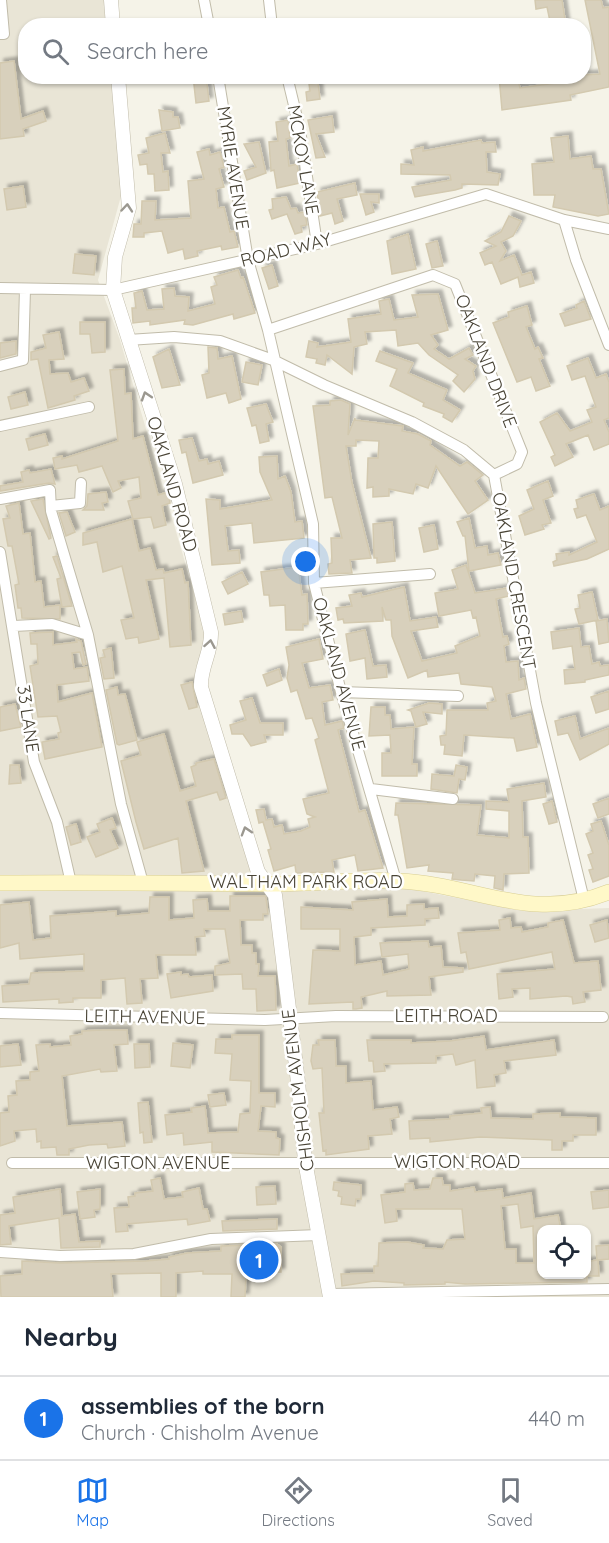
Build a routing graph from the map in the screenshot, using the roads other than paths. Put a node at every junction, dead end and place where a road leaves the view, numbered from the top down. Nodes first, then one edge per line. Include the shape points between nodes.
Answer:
1 (1, 0) edge
2 (111, 0) edge
3 (204, 0) edge
4 (269, 0) edge
5 (112, 18) edge
6 (207, 18) edge
7 (271, 18) edge
8 (0, 34) edge
9 (119, 84) edge
10 (219, 84) edge
11 (289, 84) edge
12 (564, 220) junction
13 (609, 229) edge
14 (316, 244) junction
15 (248, 260) junction
16 (0, 288) edge
17 (25, 289) junction
18 (113, 290) junction
19 (268, 330) junction
20 (128, 340) junction
21 (609, 345) edge
22 (273, 360) junction
23 (0, 366) edge
24 (89, 407) dead end
25 (0, 426) edge
26 (494, 475) junction
27 (81, 483) dead end
28 (0, 499) edge
29 (51, 506) junction
30 (0, 552) edge
31 (430, 574) dead end
32 (314, 583) junction
33 (14, 626) junction
34 (88, 635) junction
35 (341, 692) junction
36 (458, 696) dead end
37 (371, 789) junction
38 (453, 799) dead end
39 (396, 881) junction
40 (0, 882) edge
41 (71, 882) junction
42 (143, 883) junction
43 (268, 884) junction
44 (609, 892) edge
45 (584, 900) junction
46 (0, 1013) edge
47 (603, 1017) dead end
48 (289, 1018) junction
49 (305, 1161) junction
50 (12, 1163) dead end
51 (609, 1163) edge
52 (319, 1235) junction
53 (0, 1252) edge
54 (609, 1289) edge
55 (330, 1295) edge

1 - 8 street via 4,34
2 - 5 street
3 - 6 street
4 - 7 street
18 -> 9 street, OAKLAND ROAD via 116,257 129,208
10 - 15 street, MYRIE AVENUE
11 - 14 street, MCKOY LANE via 300,130
12 - 13 street, ROAD WAY
12 - 14 street, ROAD WAY via 486,194
12 - 21 street
14 - 15 street, ROAD WAY
15 - 18 street, ROAD WAY
15 - 19 street, MYRIE AVENUE
16 - 17 street, ROAD WAY
17 - 18 street, ROAD WAY
17 - 23 street via 23,360
18 - 20 street, OAKLAND ROAD
19 - 22 street, OAKLAND AVENUE
19 - 26 street, OAKLAND DRIVE via 433,274 455,284 522,452 518,464
20 - 22 street, OAKLAND CRESCENT via 174,337 220,341
43 -> 20 street, OAKLAND ROAD via 258,872 201,687 200,674 212,632 175,484
22 - 26 street, OAKLAND CRESCENT via 412,422 464,450
22 - 32 street, OAKLAND AVENUE via 313,524
24 - 25 street
26 - 45 street, OAKLAND CRESCENT via 536,703
27 - 29 street via 80,503
28 - 29 street via 50,490
29 - 34 street
30 - 33 street, 33 LANE
31 - 32 street
32 - 35 street, OAKLAND AVENUE
33 - 34 street via 52,624
33 - 41 street, 33 LANE via 34,762 57,822
34 - 42 street via 121,804
35 - 36 street
35 - 37 street, OAKLAND AVENUE
37 - 38 street
37 - 39 street, OAKLAND AVENUE
39 - 43 main road, WALTHAM PARK ROAD
39 - 45 main road, WALTHAM PARK ROAD via 506,902 552,905
40 - 41 main road, WALTHAM PARK ROAD
41 - 42 main road, WALTHAM PARK ROAD
42 - 43 main road, WALTHAM PARK ROAD
43 - 48 street, CHISHOLM AVENUE via 275,895
44 - 45 main road, WALTHAM PARK ROAD
46 - 48 street, LEITH AVENUE
47 - 48 street, LEITH ROAD
48 - 49 street, CHISHOLM AVENUE
49 - 50 street, WIGTON AVENUE
49 - 51 street, WIGTON ROAD
49 - 52 street, CHISHOLM AVENUE
52 - 53 street via 211,1239 134,1254 60,1256
52 - 55 street, CHISHOLM AVENUE
54 - 55 street

